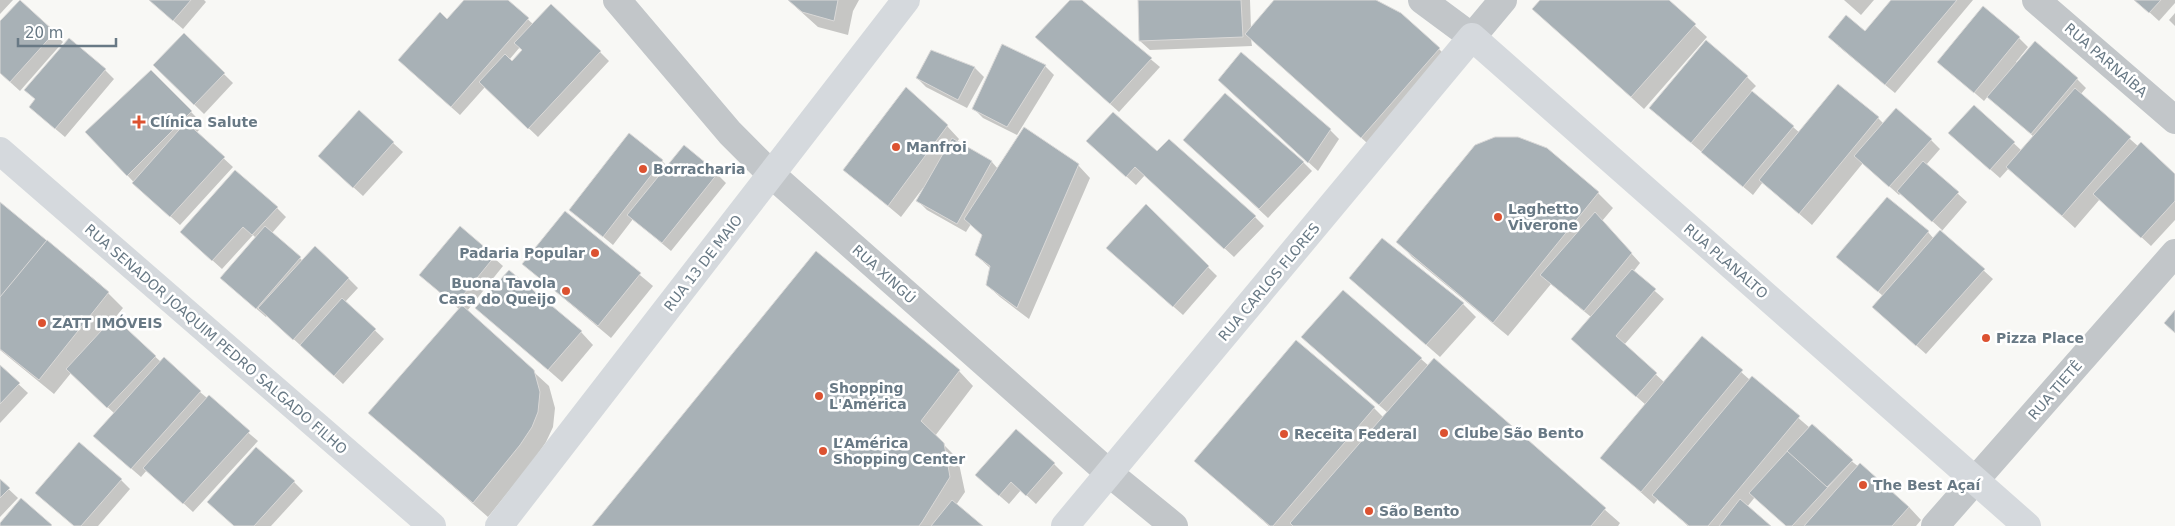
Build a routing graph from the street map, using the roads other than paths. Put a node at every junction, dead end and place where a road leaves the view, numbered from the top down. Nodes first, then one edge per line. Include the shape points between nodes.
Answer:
1 (617, 0) edge
2 (906, 0) edge
3 (1422, 0) edge
4 (1503, 0) edge
5 (2036, 0) edge
6 (1472, 37) junction
7 (2175, 120) edge
8 (0, 151) edge
9 (772, 174) junction
10 (2175, 253) edge
11 (1109, 473) junction
12 (1975, 481) junction
13 (432, 526) edge
14 (499, 526) edge
15 (1065, 526) edge
16 (1174, 526) edge
17 (1935, 526) edge
18 (2027, 526) edge

1 - 9 street, RUA XINGÚ via 730,133
2 - 9 main road, RUA 13 DE MAIO
3 - 6 street, RUA PLANALTO
4 - 6 street
5 - 7 street, RUA PARNAÍBA
6 - 11 main road, RUA CARLOS FLORES
6 - 12 main road, RUA PLANALTO
8 - 13 main road, RUA SENADOR JOAQUIM PEDRO SALGADO FILHO
9 - 11 street, RUA XINGÚ
9 - 14 main road, RUA 13 DE MAIO
10 - 12 street, RUA TIETÊ
11 - 15 main road, RUA CARLOS FLORES
11 - 16 street, RUA XINGÚ
12 - 17 street, RUA TIETÊ
12 - 18 main road, RUA PLANALTO

